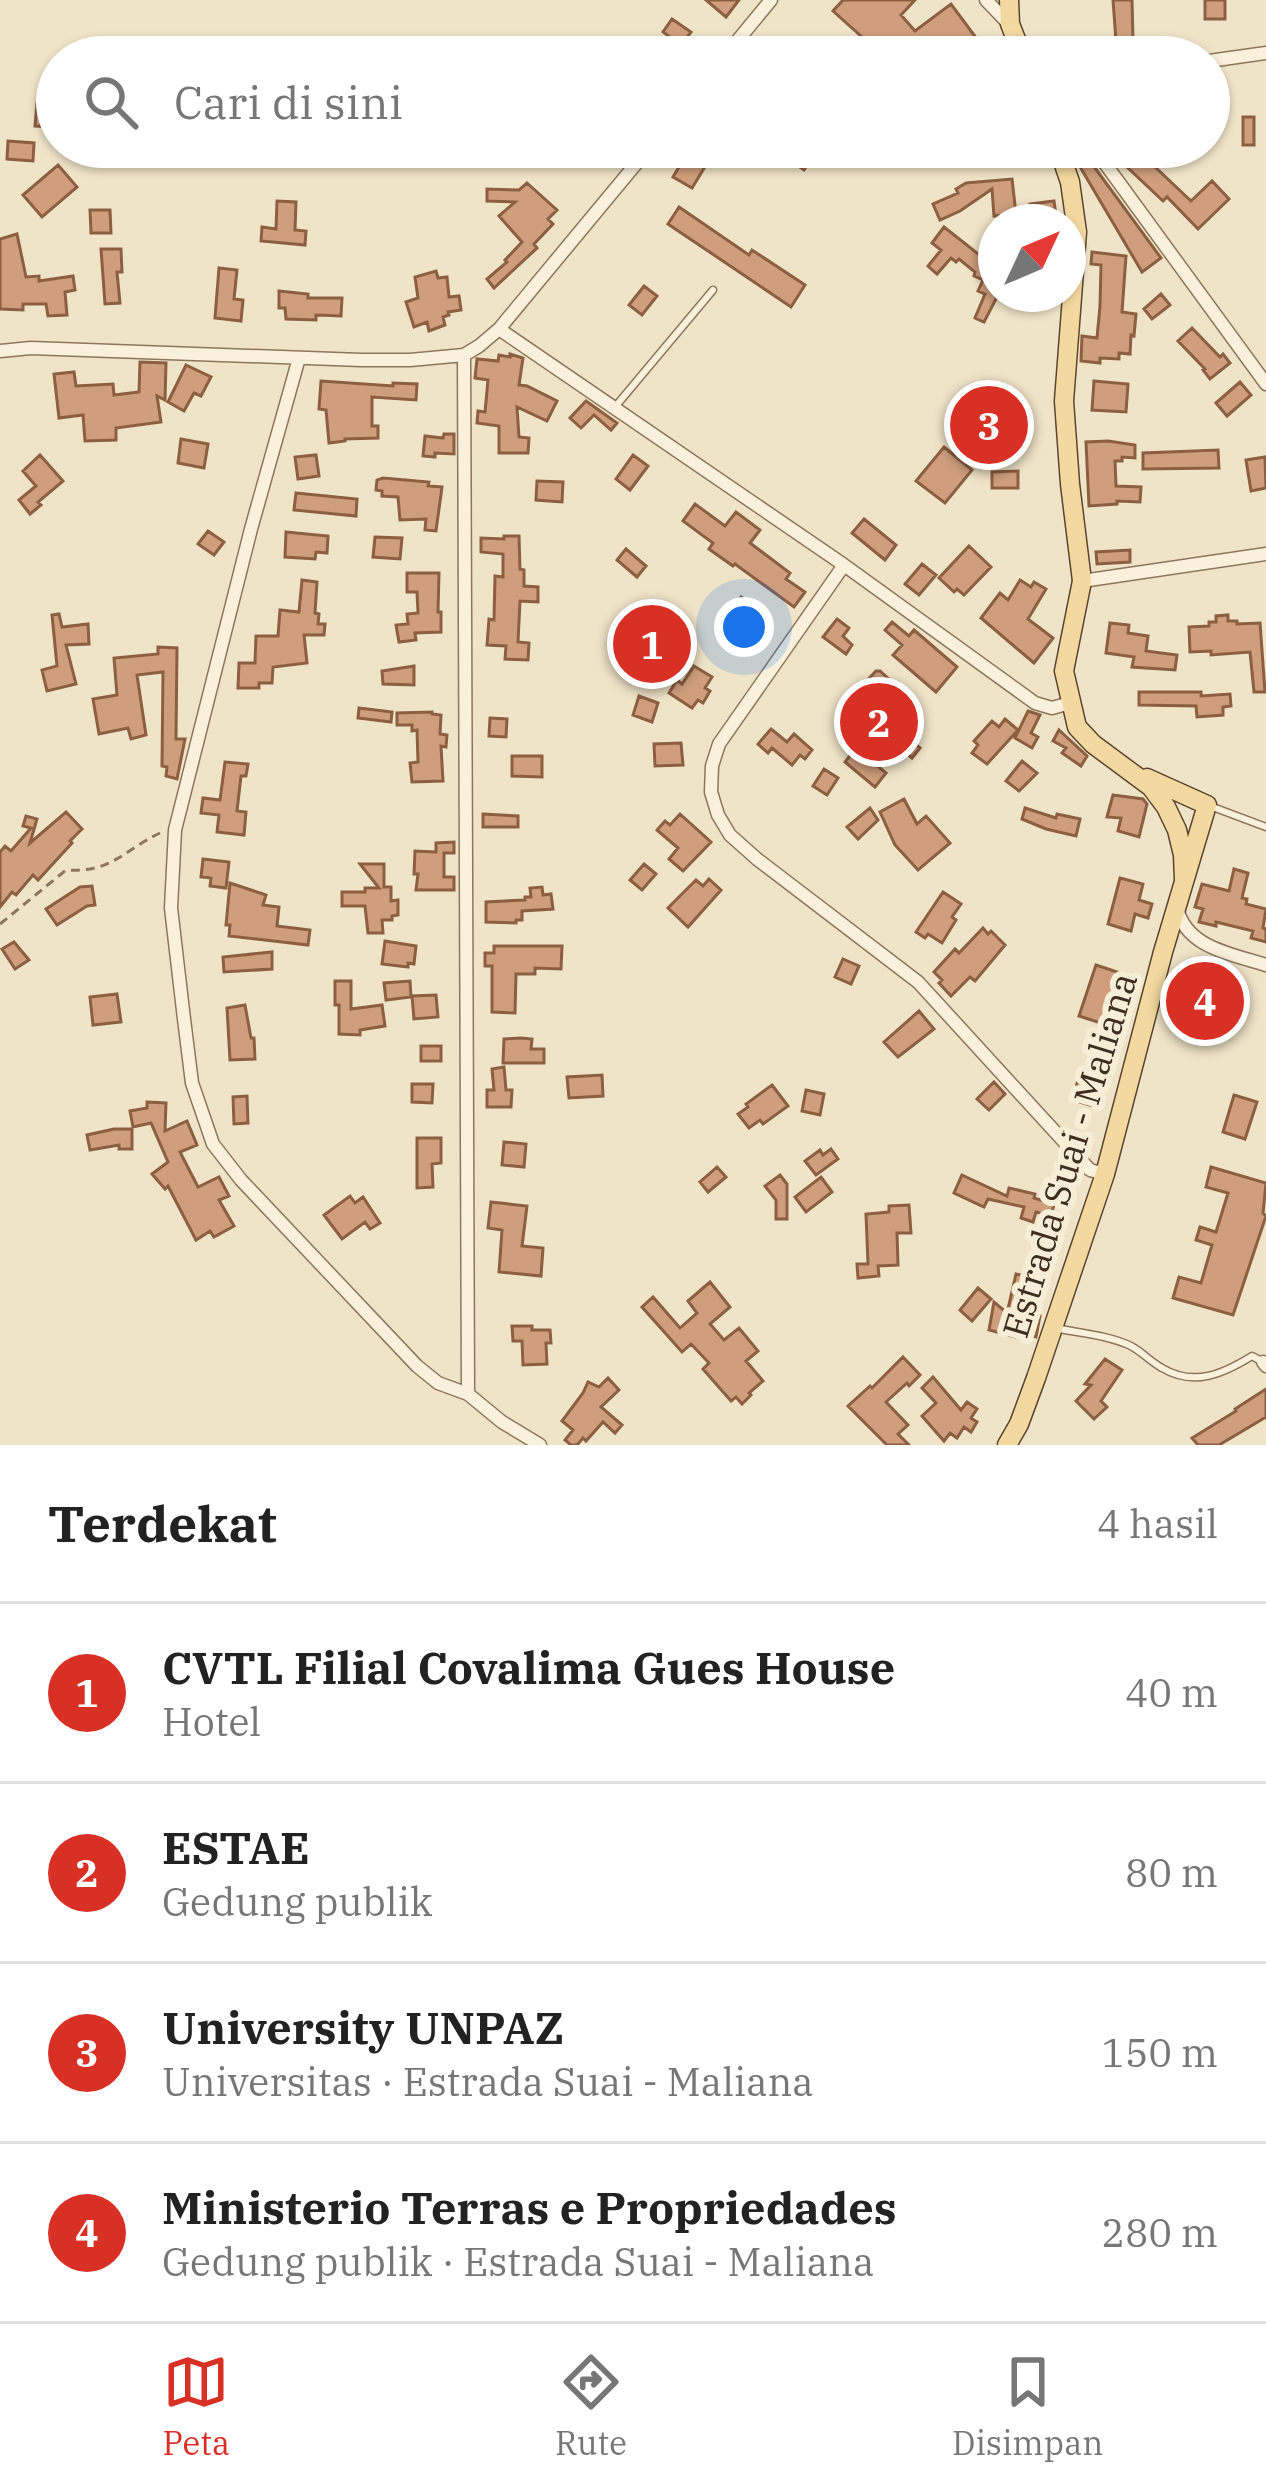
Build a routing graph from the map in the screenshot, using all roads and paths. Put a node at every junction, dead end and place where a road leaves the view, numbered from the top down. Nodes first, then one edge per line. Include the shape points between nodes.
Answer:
1 (771, 0) edge
2 (986, 0) edge
3 (1009, 0) edge
4 (1010, 24) junction
5 (741, 36) edge
6 (1015, 36) edge
7 (1266, 53) edge
8 (1230, 59) edge
9 (632, 168) edge
10 (1065, 168) edge
11 (1108, 168) edge
12 (713, 290) dead end
13 (499, 328) junction
14 (0, 351) edge
15 (464, 355) junction
16 (299, 358) junction
17 (1266, 384) edge
18 (613, 408) junction
19 (1266, 554) edge
20 (844, 565) junction
21 (1082, 581) junction
22 (1070, 703) junction
23 (1131, 771) junction
24 (1207, 805) junction
25 (1266, 827) edge
26 (175, 830) junction
27 (1184, 880) junction
28 (1176, 907) junction
29 (0, 924) edge
30 (1195, 938) junction
31 (1163, 952) junction
32 (1266, 965) edge
33 (1105, 1174) junction
34 (1052, 1328) junction
35 (1264, 1364) edge
36 (469, 1394) junction
37 (540, 1445) edge
38 (1007, 1445) edge

1 - 5 street
2 - 4 street
3 - 4 main road
4 - 6 main road
7 - 8 street
9 - 13 street
10 - 21 main road via 1077,232 1064,401
11 - 17 street
12 - 18 lane
13 - 15 street
13 - 18 street
14 - 16 street
15 - 16 street
15 - 36 street
16 - 26 street
18 - 20 street
19 - 21 street
20 - 22 street via 1035,704
20 - 33 street via 719,744 711,792 718,815 757,860 918,982 1090,1169
21 - 22 main road via 1064,671
22 - 23 main road, Estrada Suai - Maliana via 1077,728
23 - 24 main road, Estrada Suai - Maliana
23 - 27 main road, Estrada Suai - Maliana via 1172,819
24 - 25 lane
24 - 27 main road, Estrada Suai - Maliana
26 - 29 path via 123,859 66,870
26 - 36 street via 171,908 184,1019 192,1082 213,1144 417,1366
27 - 28 main road, Estrada Suai - Maliana
28 - 30 street
28 - 31 main road, Estrada Suai - Maliana
30 - 31 street
30 - 32 street
31 - 33 main road, Estrada Suai - Maliana
33 - 34 main road, Estrada Suai - Maliana
34 - 35 lane via 1118,1341 1183,1378 1205,1378 1252,1356
34 - 38 main road, Estrada Suai - Maliana
36 - 37 street

